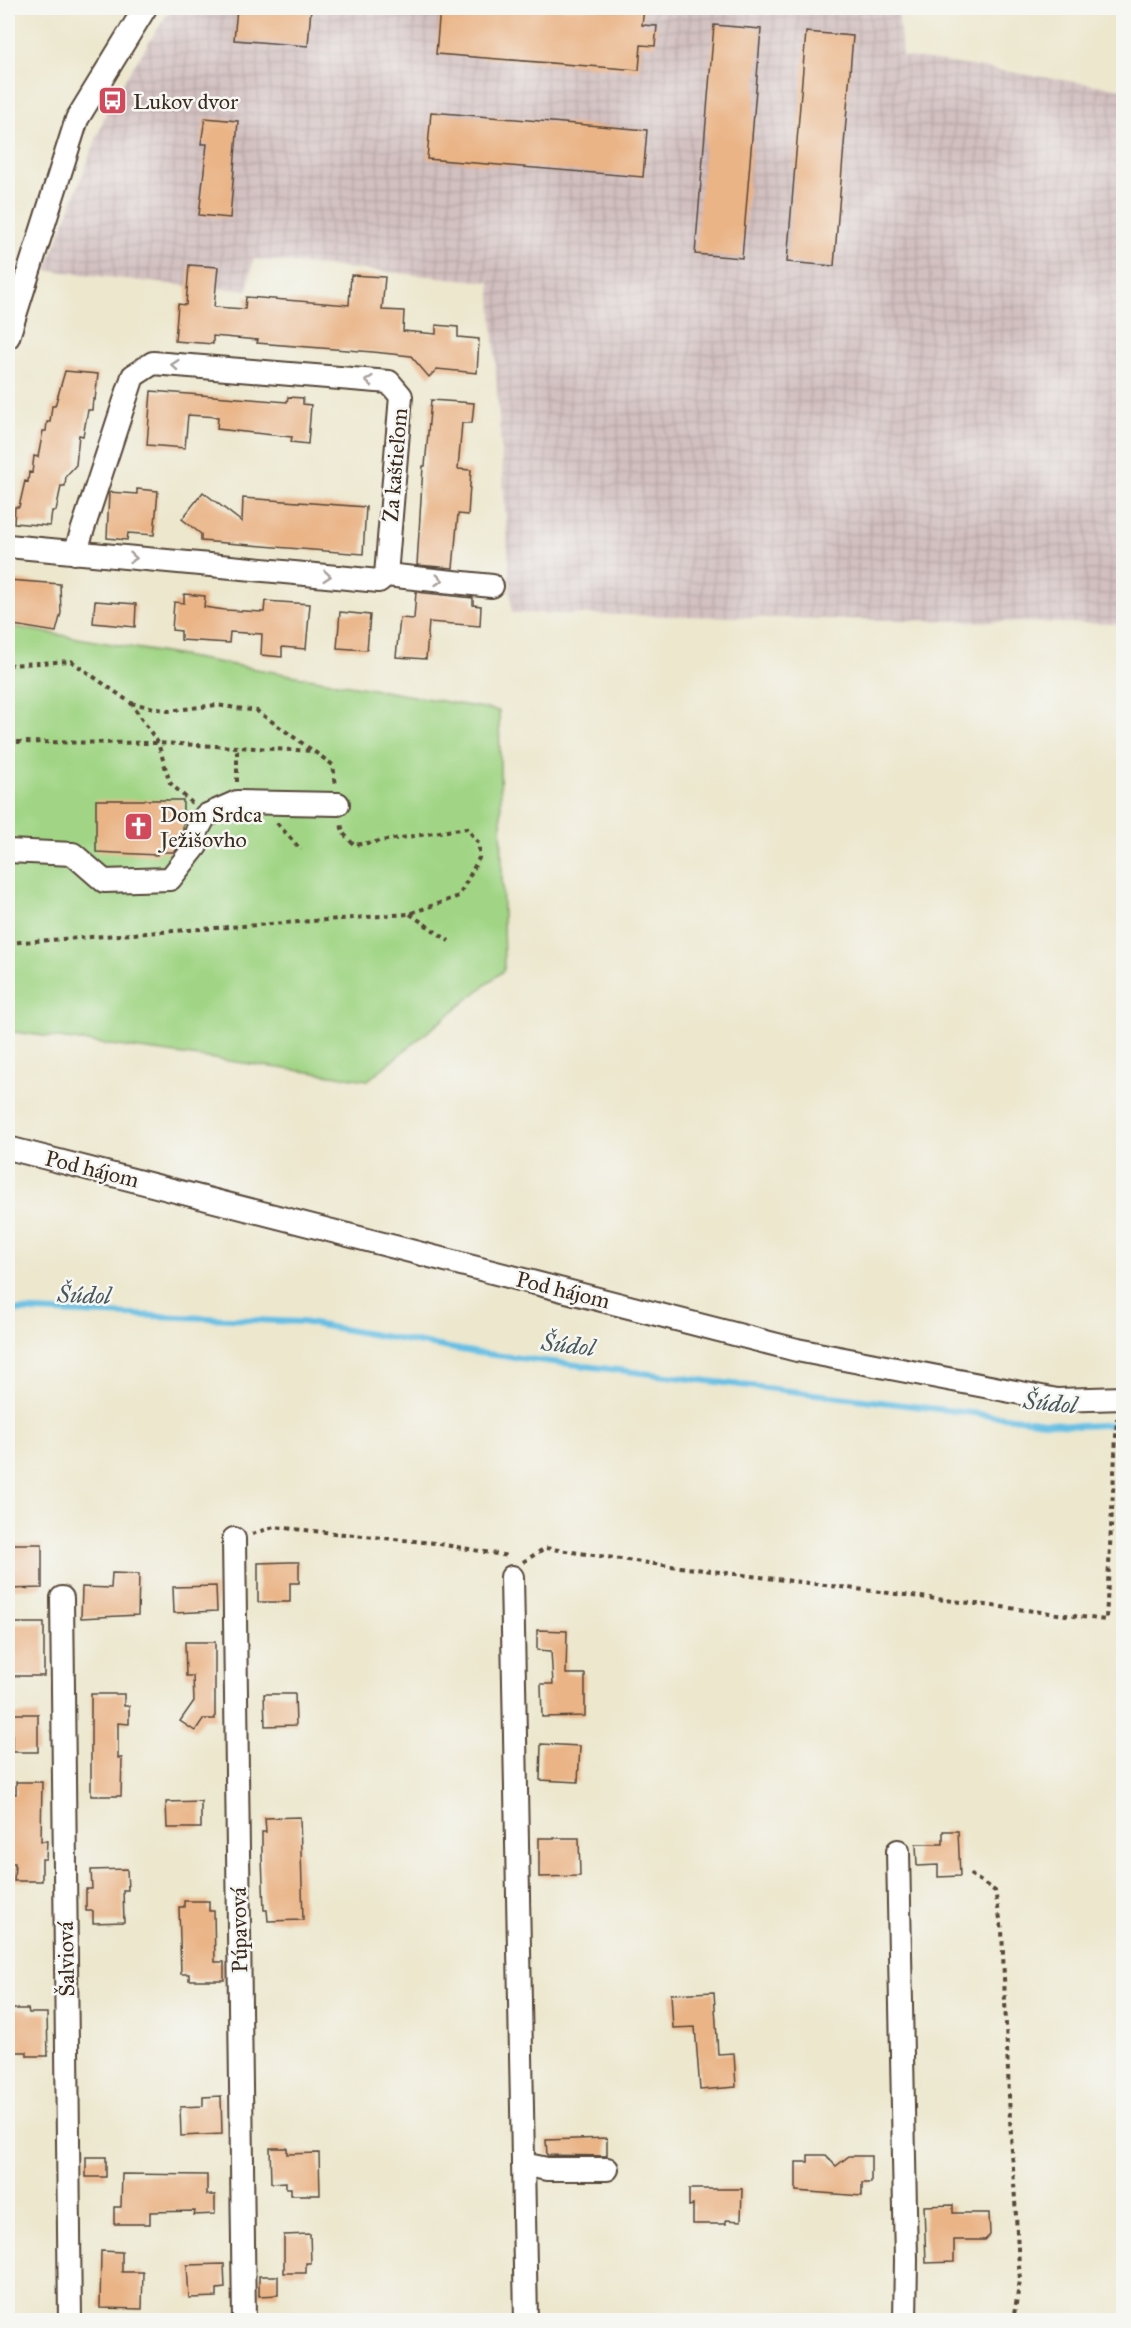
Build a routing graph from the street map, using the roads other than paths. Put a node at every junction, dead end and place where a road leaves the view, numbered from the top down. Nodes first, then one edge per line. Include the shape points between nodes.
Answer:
1 (145, 8) edge
2 (16, 285) edge
3 (8, 337) edge
4 (8, 546) edge
5 (75, 553) junction
6 (386, 575) junction
7 (492, 586) dead end
8 (338, 804) road end
9 (8, 851) edge
10 (8, 1148) edge
11 (1120, 1407) edge
12 (234, 1539) road end
13 (512, 1577) dead end
14 (62, 1598) dead end
15 (898, 1851) dead end
16 (523, 2164) junction
17 (607, 2169) dead end
18 (70, 2320) edge
19 (244, 2320) edge
20 (526, 2320) edge
21 (905, 2320) edge

1 - 2 street via 77,119
2 - 3 street
4 - 5 street
5 -> 6 street via 379,581
6 -> 5 street, Za kaštieľom via 401,396 389,382 153,363 133,376
6 -> 7 street
8 - 9 street via 248,803 205,816 197,831 196,846 170,879 104,881 73,854
10 - 11 street, Pod hájom via 797,1350 1057,1400
12 - 19 street, Púpavová
13 - 16 street
14 - 18 street, Šalviová
15 - 21 street
16 - 17 street via 547,2169
16 - 20 street

